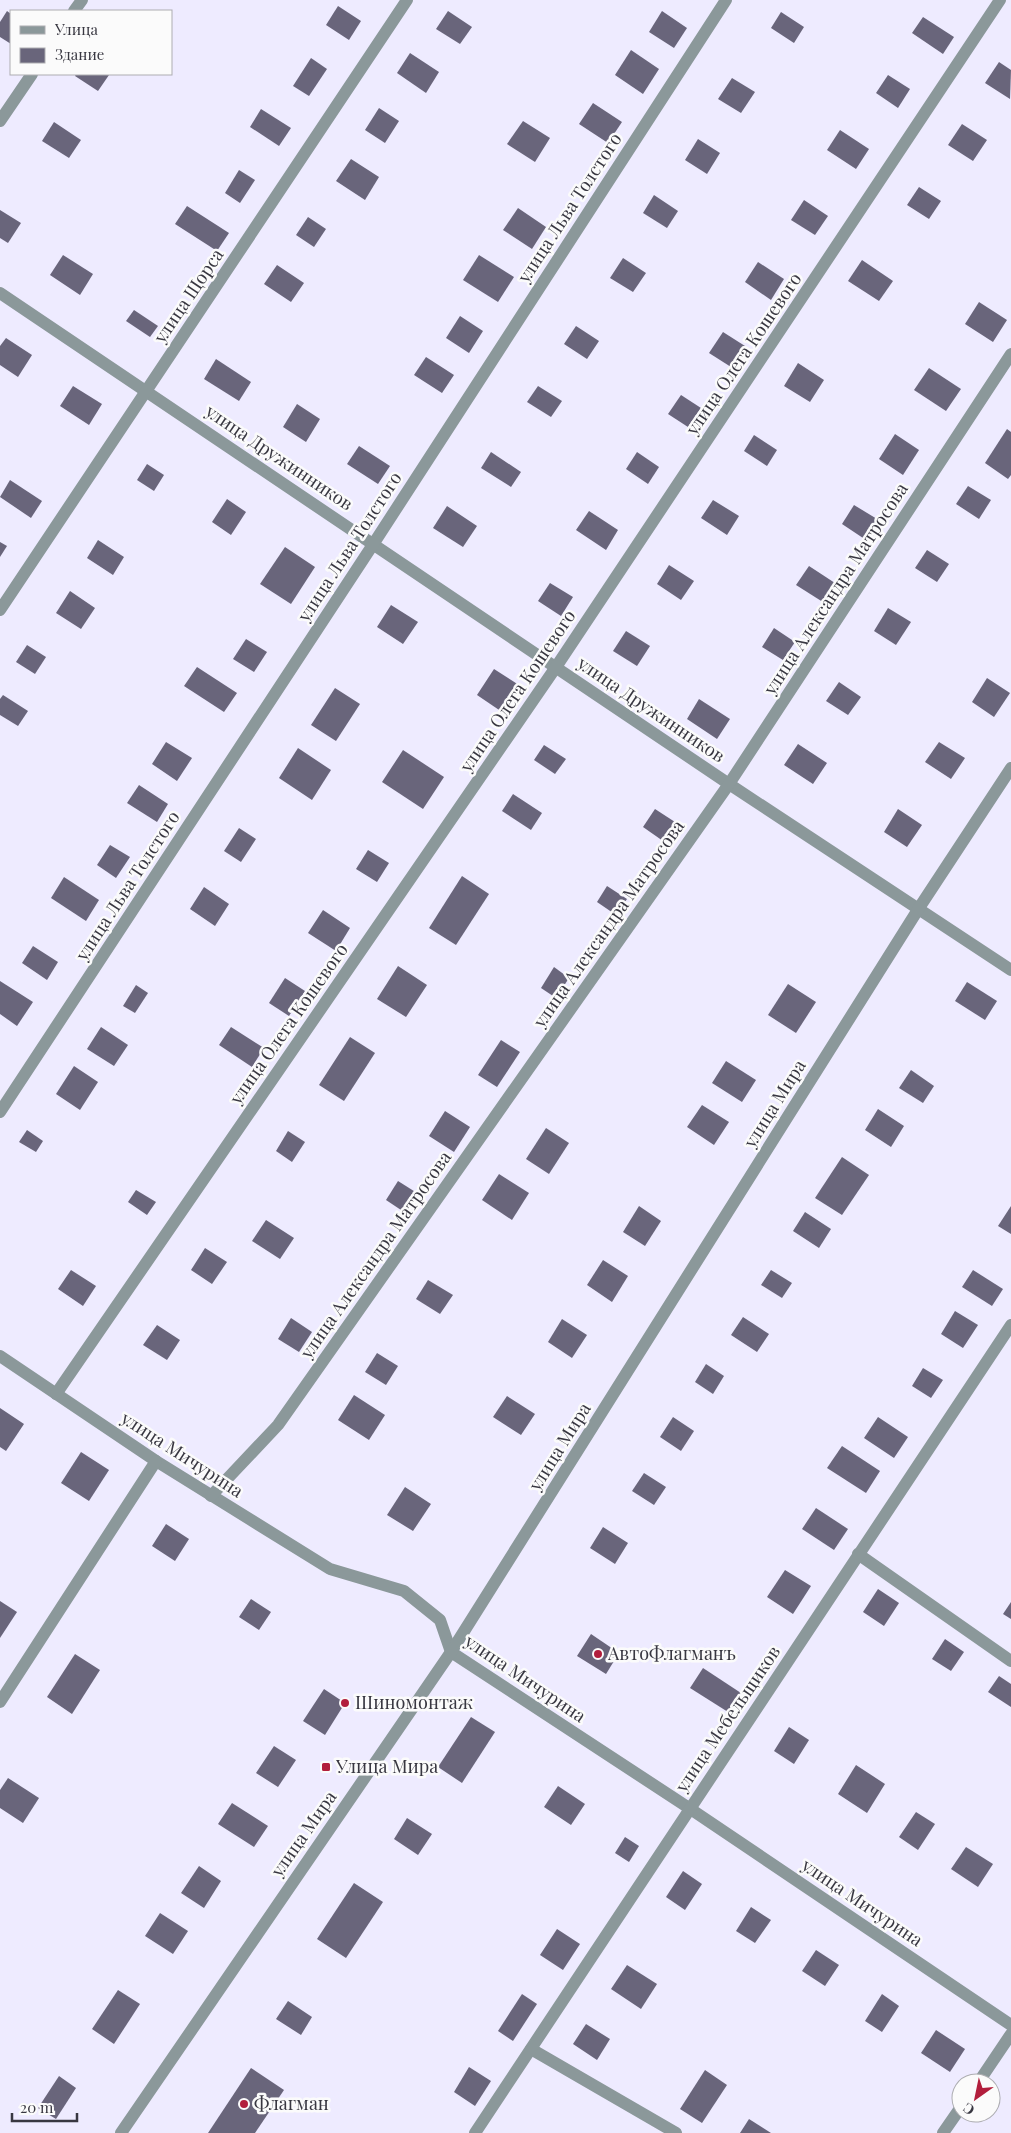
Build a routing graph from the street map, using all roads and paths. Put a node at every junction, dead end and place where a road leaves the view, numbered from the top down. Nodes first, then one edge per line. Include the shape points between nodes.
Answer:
1 (407, 0) edge
2 (726, 0) edge
3 (1000, 0) edge
4 (31, 75) edge
5 (0, 122) edge
6 (0, 293) edge
7 (1011, 354) edge
8 (148, 391) junction
9 (374, 543) junction
10 (0, 610) edge
11 (556, 667) junction
12 (1011, 768) edge
13 (729, 784) junction
14 (920, 908) junction
15 (1011, 970) edge
16 (0, 1112) edge
17 (1011, 1325) edge
18 (0, 1356) edge
19 (56, 1394) junction
20 (156, 1461) junction
21 (211, 1496) junction
22 (858, 1554) junction
23 (451, 1652) junction
24 (1011, 1661) edge
25 (0, 1702) edge
26 (689, 1808) junction
27 (1011, 2025) edge
28 (1011, 2034) edge
29 (531, 2049) junction
30 (985, 2073) edge
31 (951, 2122) edge
32 (121, 2133) edge
33 (475, 2133) edge
34 (676, 2133) edge
35 (944, 2133) edge

1 - 8 street, улица Щорса
2 - 9 street, улица Льва Толстого
3 - 11 street, улица Олега Кошевого
4 - 5 street
6 - 8 street, улица Дружинников
7 - 13 street, улица Александра Матросова
8 - 9 street, улица Дружинников
8 - 10 street, улица Щорса
9 - 11 street, улица Дружинников
9 - 16 street, улица Льва Толстого
11 - 13 street, улица Дружинников
11 - 19 street, улица Олега Кошевого
12 - 14 street, улица Мира
13 - 14 street, улица Дружинников
13 - 21 street, улица Александра Матросова via 278,1425
14 - 15 street, улица Дружинников
14 - 23 street, улица Мира
17 - 22 street, улица Мебельщиков
18 - 19 street, улица Мичурина
19 - 20 street, улица Мичурина
20 - 21 street, улица Мичурина
20 - 25 street
21 - 23 street, улица Мичурина via 330,1569 404,1591 440,1620
22 - 24 street
22 - 26 street, улица Мебельщиков
23 - 26 street, улица Мичурина
23 - 32 street, улица Мира
26 - 27 street, улица Мичурина
26 - 29 street, улица Мебельщиков
28 - 30 street
29 - 33 street, улица Мебельщиков
29 - 34 street
31 - 35 street

